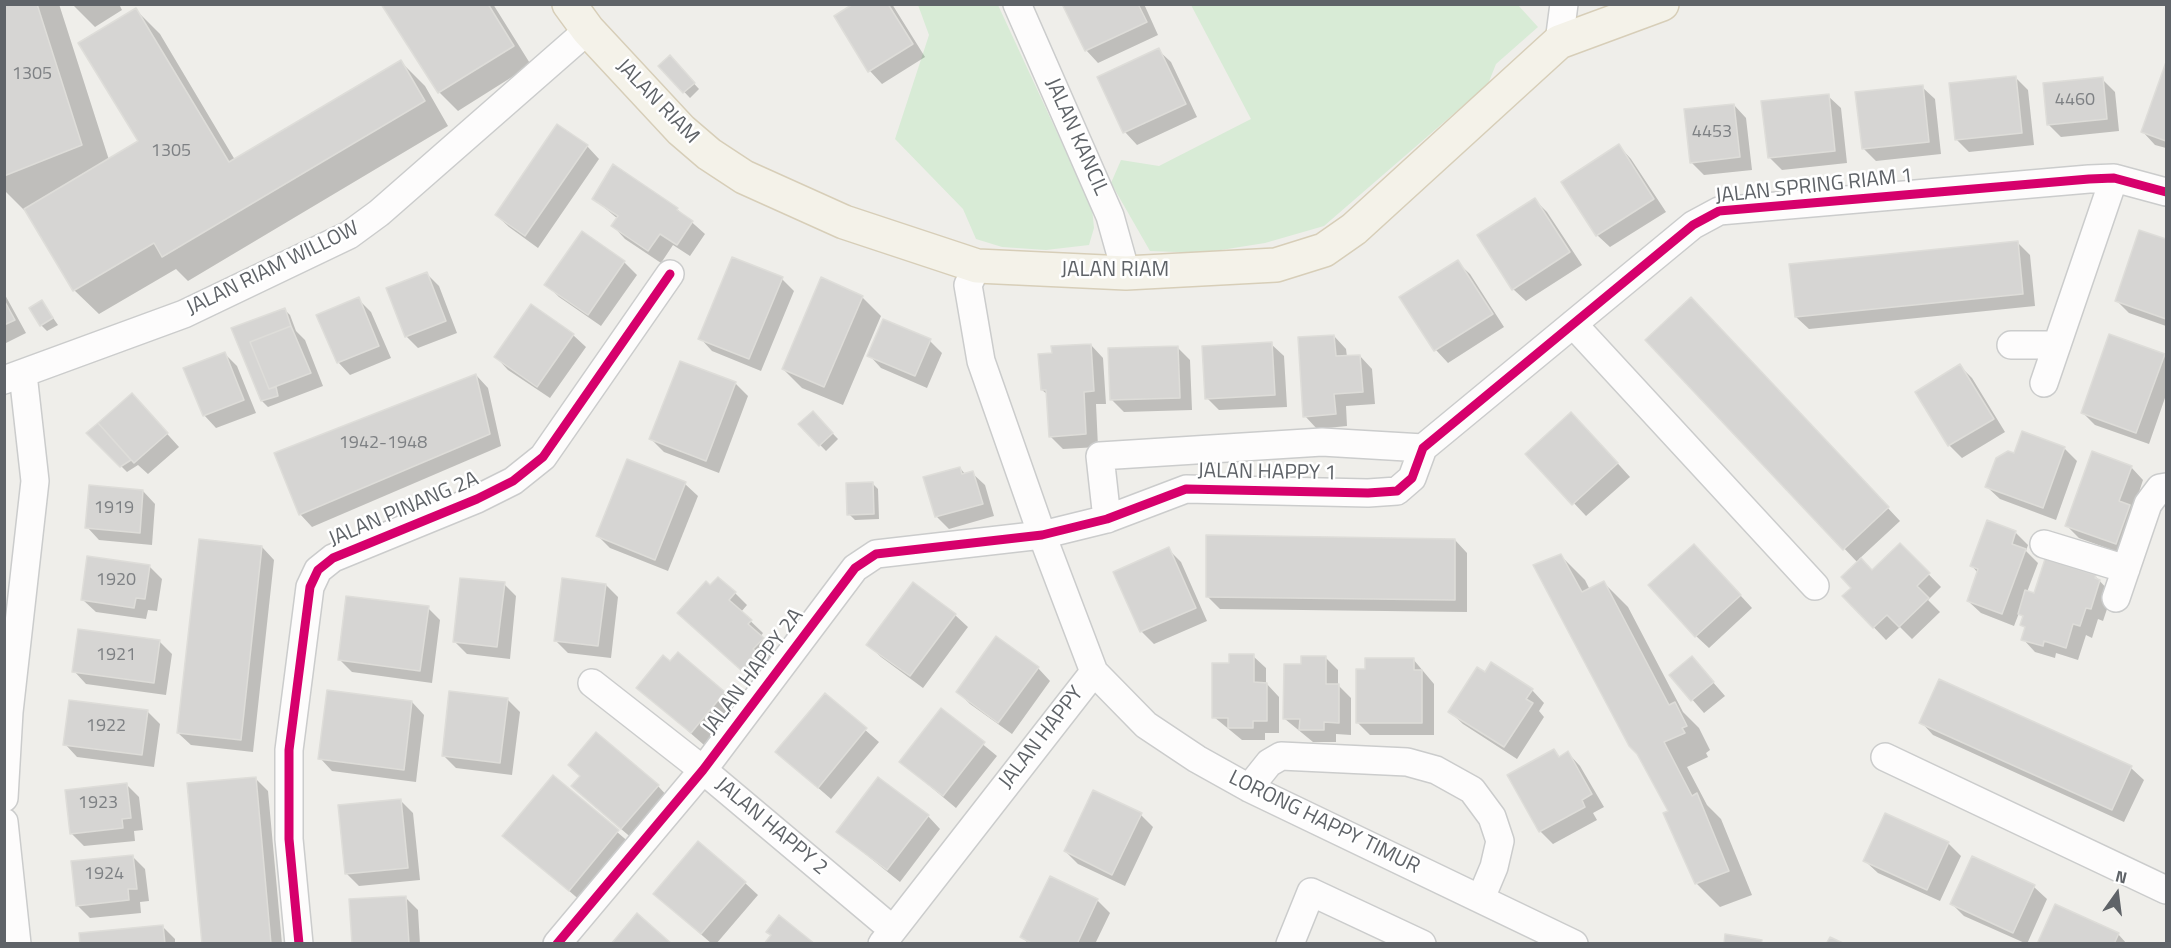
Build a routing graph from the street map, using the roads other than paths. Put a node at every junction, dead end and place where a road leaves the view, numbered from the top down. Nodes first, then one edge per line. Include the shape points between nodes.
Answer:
1 (569, 4) edge
2 (1017, 4) edge
3 (1564, 4) edge
4 (1662, 4) edge
5 (588, 30) junction
6 (1559, 42) junction
7 (2114, 178) junction
8 (2166, 192) edge
9 (977, 266) junction
10 (1126, 273) junction
11 (670, 274) dead end
12 (1573, 324) junction
13 (2011, 345) dead end
14 (2057, 345) junction
15 (14, 377) edge
16 (2044, 383) dead end
17 (1429, 443) junction
18 (2166, 487) edge
19 (1107, 519) junction
20 (1042, 535) junction
21 (2044, 544) dead end
22 (2126, 570) junction
23 (1815, 586) dead end
24 (2116, 598) dead end
25 (1094, 672) junction
26 (591, 683) dead end
27 (1885, 757) dead end
28 (703, 770) junction
29 (1249, 788) junction
30 (4, 798) edge
31 (4, 822) edge
32 (2166, 890) edge
33 (1481, 898) junction
34 (887, 936) edge
35 (17, 944) edge
36 (299, 944) edge
37 (557, 944) edge
38 (1290, 944) edge
39 (1422, 944) edge
40 (1574, 944) edge

1 - 5 main road, JALAN RIAM
2 - 10 street, JALAN KANCIL via 1110,216
3 - 6 street
4 - 6 main road, JALAN RIAM
5 - 9 main road, JALAN RIAM via 681,130 744,177 844,222
5 - 15 street, JALAN RIAM WILLOW via 349,235 184,314
6 - 10 main road, JALAN RIAM via 1354,229 1324,250 1276,265
7 - 8 street, JALAN SPRING RIAM 1
7 - 12 street, JALAN SPRING RIAM 1 via 1719,212 1693,225
7 - 14 street
9 - 10 main road, JALAN RIAM
9 - 20 street, JALAN HAPPY via 968,285 981,361
11 - 36 street, JALAN PINANG 2A via 543,458 513,481 333,558 318,570 310,587 289,750 289,839
12 - 17 street, JALAN SPRING RIAM 1
12 - 23 street
13 - 14 street
14 - 16 street
15 - 30 street via 35,481 9,712
17 - 19 street, JALAN HAPPY 1 via 1412,478 1397,491 1185,489
17 - 19 street, JALAN HAPPY 1 via 1322,442 1100,456
18 - 22 street via 2160,488 2148,504
19 - 20 street, JALAN HAPPY 1
20 - 25 street, JALAN HAPPY
20 - 28 street, JALAN HAPPY 2A via 876,554 855,568
21 - 22 street
22 - 24 street
25 - 29 street, LORONG HAPPY TIMUR via 1146,725
25 - 34 street, JALAN HAPPY
26 - 28 street, JALAN HAPPY 2
27 - 32 street
28 - 34 street, JALAN HAPPY 2
28 - 37 street, JALAN HAPPY 2A
29 - 33 street, LORONG HAPPY TIMUR
29 - 33 street via 1269,763 1281,756 1407,762 1436,770 1472,790 1492,817 1500,841
31 - 35 street
33 - 40 street, LORONG HAPPY TIMUR
38 - 39 street via 1311,892

